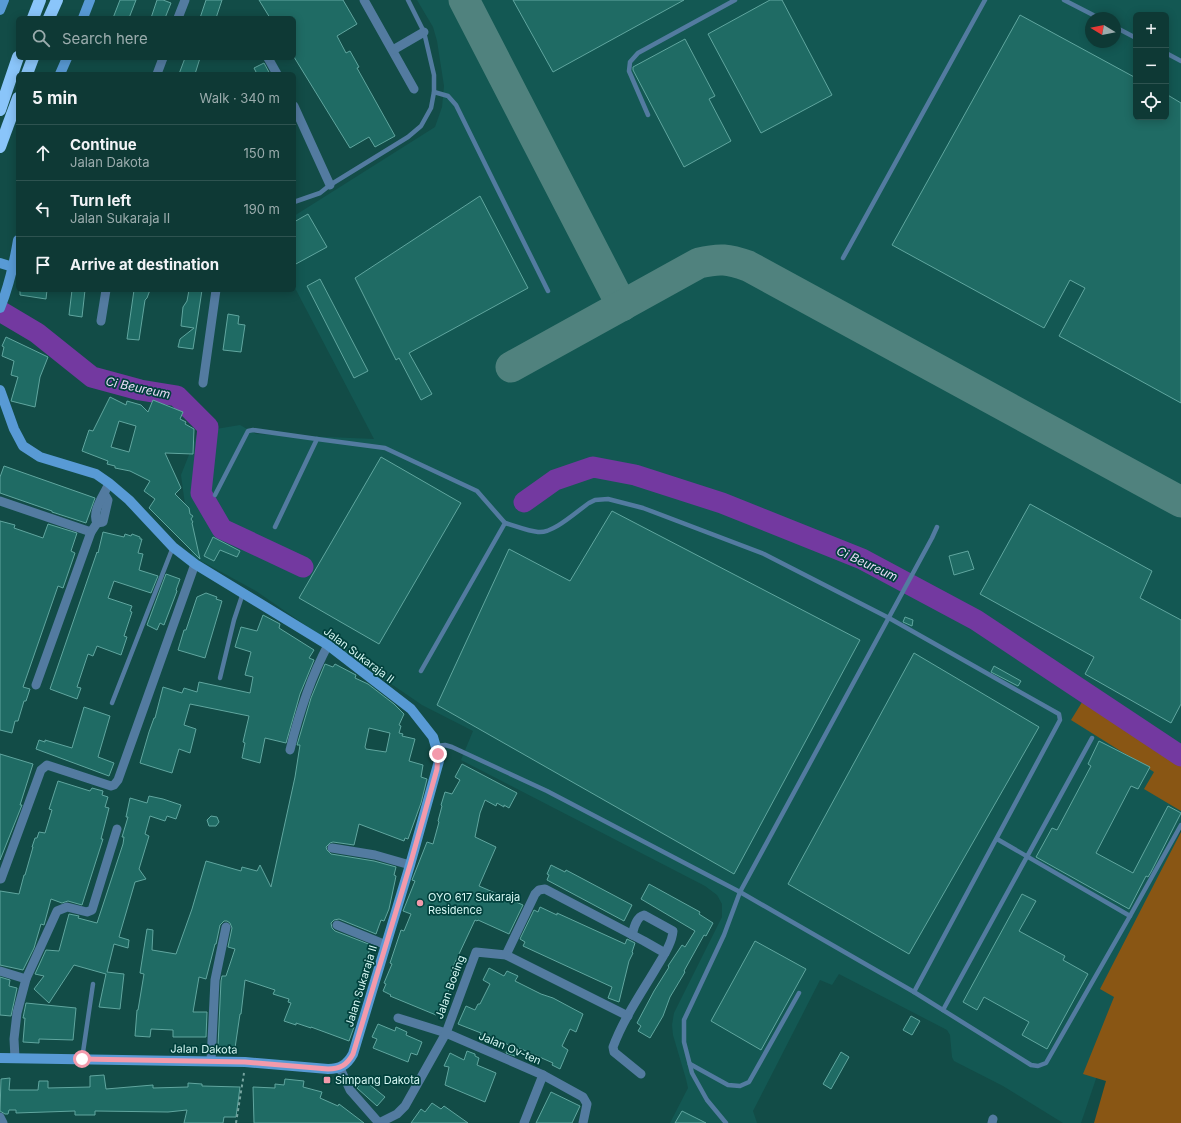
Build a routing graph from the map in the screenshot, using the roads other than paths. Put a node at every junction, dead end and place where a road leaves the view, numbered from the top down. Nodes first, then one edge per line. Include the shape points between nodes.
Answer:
1 (4, 0) edge
2 (57, 0) edge
3 (90, 0) edge
4 (185, 0) edge
5 (364, 0) edge
6 (408, 0) edge
7 (735, 0) edge
8 (985, 0) edge
9 (1064, 0) edge
10 (40, 1) edge
11 (0, 10) edge
12 (1087, 12) edge
13 (34, 16) edge
14 (50, 16) edge
15 (84, 16) edge
16 (179, 16) edge
17 (1121, 29) edge
18 (424, 32) junction
19 (1133, 36) edge
20 (393, 50) junction
21 (1169, 55) edge
22 (17, 60) edge
23 (32, 60) edge
24 (66, 60) edge
25 (162, 60) edge
26 (269, 60) edge
27 (1181, 61) edge
28 (28, 72) edge
29 (61, 72) edge
30 (158, 72) edge
31 (275, 72) edge
32 (414, 89) dead end
33 (434, 92) junction
34 (16, 103) edge
35 (0, 110) edge
36 (296, 110) edge
37 (648, 115) dead end
38 (0, 147) edge
39 (330, 184) junction
40 (296, 201) edge
41 (16, 254) edge
42 (843, 258) dead end
43 (0, 263) edge
44 (14, 267) junction
45 (548, 291) dead end
46 (106, 292) edge
47 (216, 292) edge
48 (0, 308) edge
49 (101, 321) dead end
50 (203, 383) dead end
51 (0, 390) edge
52 (317, 439) junction
53 (109, 483) junction
54 (216, 495) dead end
55 (0, 502) edge
56 (505, 523) junction
57 (275, 527) dead end
58 (937, 527) dead end
59 (91, 532) junction
60 (173, 547) junction
61 (196, 564) junction
62 (243, 593) junction
63 (889, 618) junction
64 (328, 645) junction
65 (421, 671) dead end
66 (220, 678) dead end
67 (36, 685) dead end
68 (112, 703) dead end
69 (1092, 738) dead end
70 (436, 746) junction
71 (290, 750) dead end
72 (1181, 826) edge
73 (117, 829) dead end
74 (997, 839) junction
75 (332, 848) dead end
76 (1027, 856) junction
77 (410, 865) junction
78 (1, 879) edge
79 (740, 892) junction
80 (1130, 916) junction
81 (337, 925) dead end
82 (226, 927) dead end
83 (632, 935) junction
84 (386, 945) junction
85 (664, 954) junction
86 (506, 955) junction
87 (0, 971) edge
88 (26, 979) junction
89 (93, 984) dead end
90 (914, 992) junction
91 (799, 993) dead end
92 (943, 1010) junction
93 (628, 1016) junction
94 (398, 1018) dead end
95 (446, 1033) junction
96 (0, 1058) edge
97 (15, 1058) junction
98 (82, 1059) junction
99 (211, 1061) junction
100 (690, 1064) junction
101 (340, 1068) junction
102 (641, 1074) dead end
103 (543, 1075) junction
104 (0, 1117) edge
105 (2, 1123) edge
106 (379, 1123) edge
107 (524, 1123) edge
108 (583, 1123) edge
109 (726, 1123) edge

1 - 11 main road
2 - 14 highway
3 - 15 main road
4 - 16 street
5 - 20 street
6 - 18 lane
7 - 37 lane via 638,53 630,62 630,71
8 - 42 lane
9 - 12 lane
10 - 13 highway
17 - 19 lane
18 - 20 street
18 - 33 lane via 434,75
20 - 32 street
21 - 27 lane
22 - 35 highway
23 - 28 highway
24 - 29 main road
25 - 30 street
26 - 31 street
33 - 39 lane via 431,108 421,126 408,137
33 - 45 lane via 448,96 456,105
34 - 38 highway
36 - 39 street
39 - 40 lane via 320,193
41 - 44 main road
43 - 44 main road
44 - 48 main road
46 - 49 street
47 - 50 street
51 - 53 main road, Jalan Sukaraja II via 23,446 40,457 96,474
52 - 54 lane via 248,431
52 - 56 lane via 385,448 477,491
52 - 57 lane
53 - 59 street via 105,495 108,500 103,522 97,522
53 - 60 main road, Jalan Sukaraja II via 129,500
55 - 59 street
56 - 63 lane via 539,532 548,531 589,503 608,499 643,508 764,554
56 - 65 lane
58 - 63 lane
59 - 67 street
60 - 61 main road, Jalan Sukaraja II
60 - 68 lane
61 - 62 main road, Jalan Sukaraja II
61 - 78 street via 118,780 111,786 44,766
62 - 64 main road, Jalan Sukaraja II
62 - 66 lane
63 - 74 lane via 1059,714 1060,720
63 - 79 lane
64 - 70 main road, Jalan Sukaraja II via 411,709 433,737
64 - 71 street via 315,669
69 - 76 lane
70 - 77 main road, Jalan Sukaraja II via 438,765
70 - 79 lane via 452,747 547,791
72 - 80 lane
73 - 88 street via 92,910 87,912 67,907 57,911
74 - 76 lane
74 - 90 lane
75 - 77 street via 375,855
76 - 80 lane
76 - 92 lane
77 - 84 main road, Jalan Sukaraja II
79 - 90 lane
79 - 100 lane via 724,935 684,1020 684,1042
80 - 92 lane via 1046,1063 1031,1065
81 - 84 street
82 - 99 street via 215,980
83 - 85 street
83 - 85 street via 641,915 670,928 673,935
83 - 86 street via 545,889 535,894
84 - 101 main road, Jalan Sukaraja II via 353,1054
85 - 93 street
86 - 93 street, Jalan Boeing
86 - 95 street, Jalan Boeing via 476,952
87 - 88 street
88 - 97 street via 17,1013
89 - 98 lane
90 - 92 lane
91 - 100 lane via 749,1082 740,1086 728,1085
93 - 102 street via 613,1047 614,1052
94 - 95 street, Jalan Ov-ten
95 - 103 street, Jalan Ov-ten
95 - 106 street, Jalan Boeing via 405,1106 397,1114
96 - 97 main road, Jalan Dakota
97 - 98 main road, Jalan Dakota
98 - 99 main road, Jalan Dakota
99 - 101 main road, Jalan Dakota
100 - 109 lane via 692,1073 707,1100
101 - 106 street via 350,1090
103 - 107 street
103 - 108 street, Jalan Ov-ten via 583,1097 587,1104
104 - 105 street

